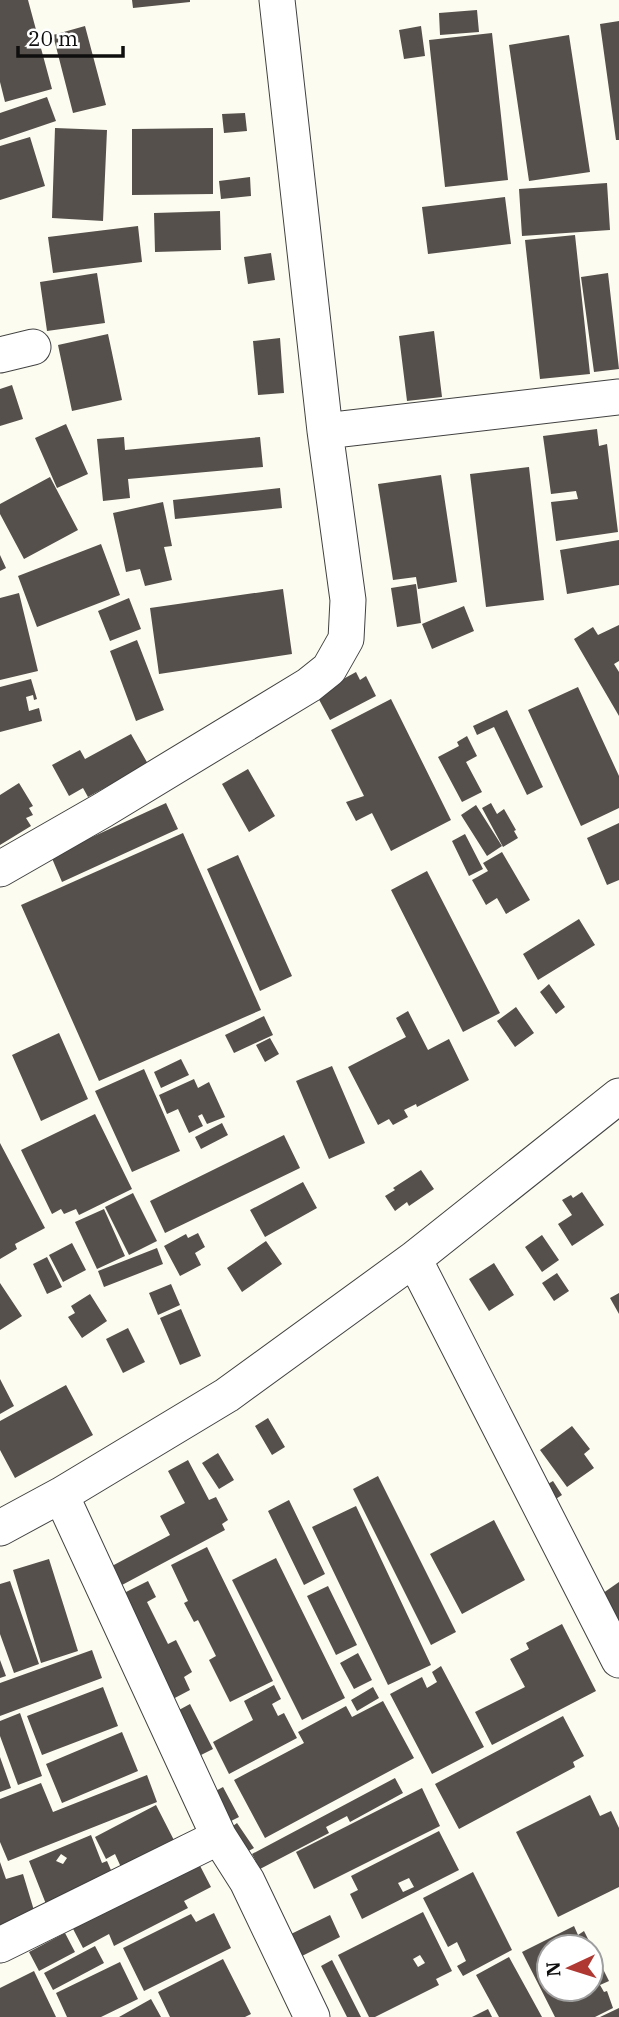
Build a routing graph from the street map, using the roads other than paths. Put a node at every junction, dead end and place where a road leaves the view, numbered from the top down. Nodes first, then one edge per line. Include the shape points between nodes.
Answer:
1 (277, 0) edge
2 (33, 347) dead end
3 (0, 355) edge
4 (619, 397) edge
5 (325, 430) junction
6 (0, 869) edge
7 (619, 1096) edge
8 (414, 1259) junction
9 (61, 1495) junction
10 (0, 1528) edge
11 (619, 1660) edge
12 (219, 1837) junction
13 (0, 1945) edge
14 (312, 2017) edge

1 - 5 street
2 - 3 street
4 - 5 street
5 - 6 street via 348,600 346,639 329,669
7 - 8 street
8 - 9 street via 227,1395
8 - 11 street
9 - 10 street
9 - 12 street
12 - 13 street
12 - 14 street via 247,1881

